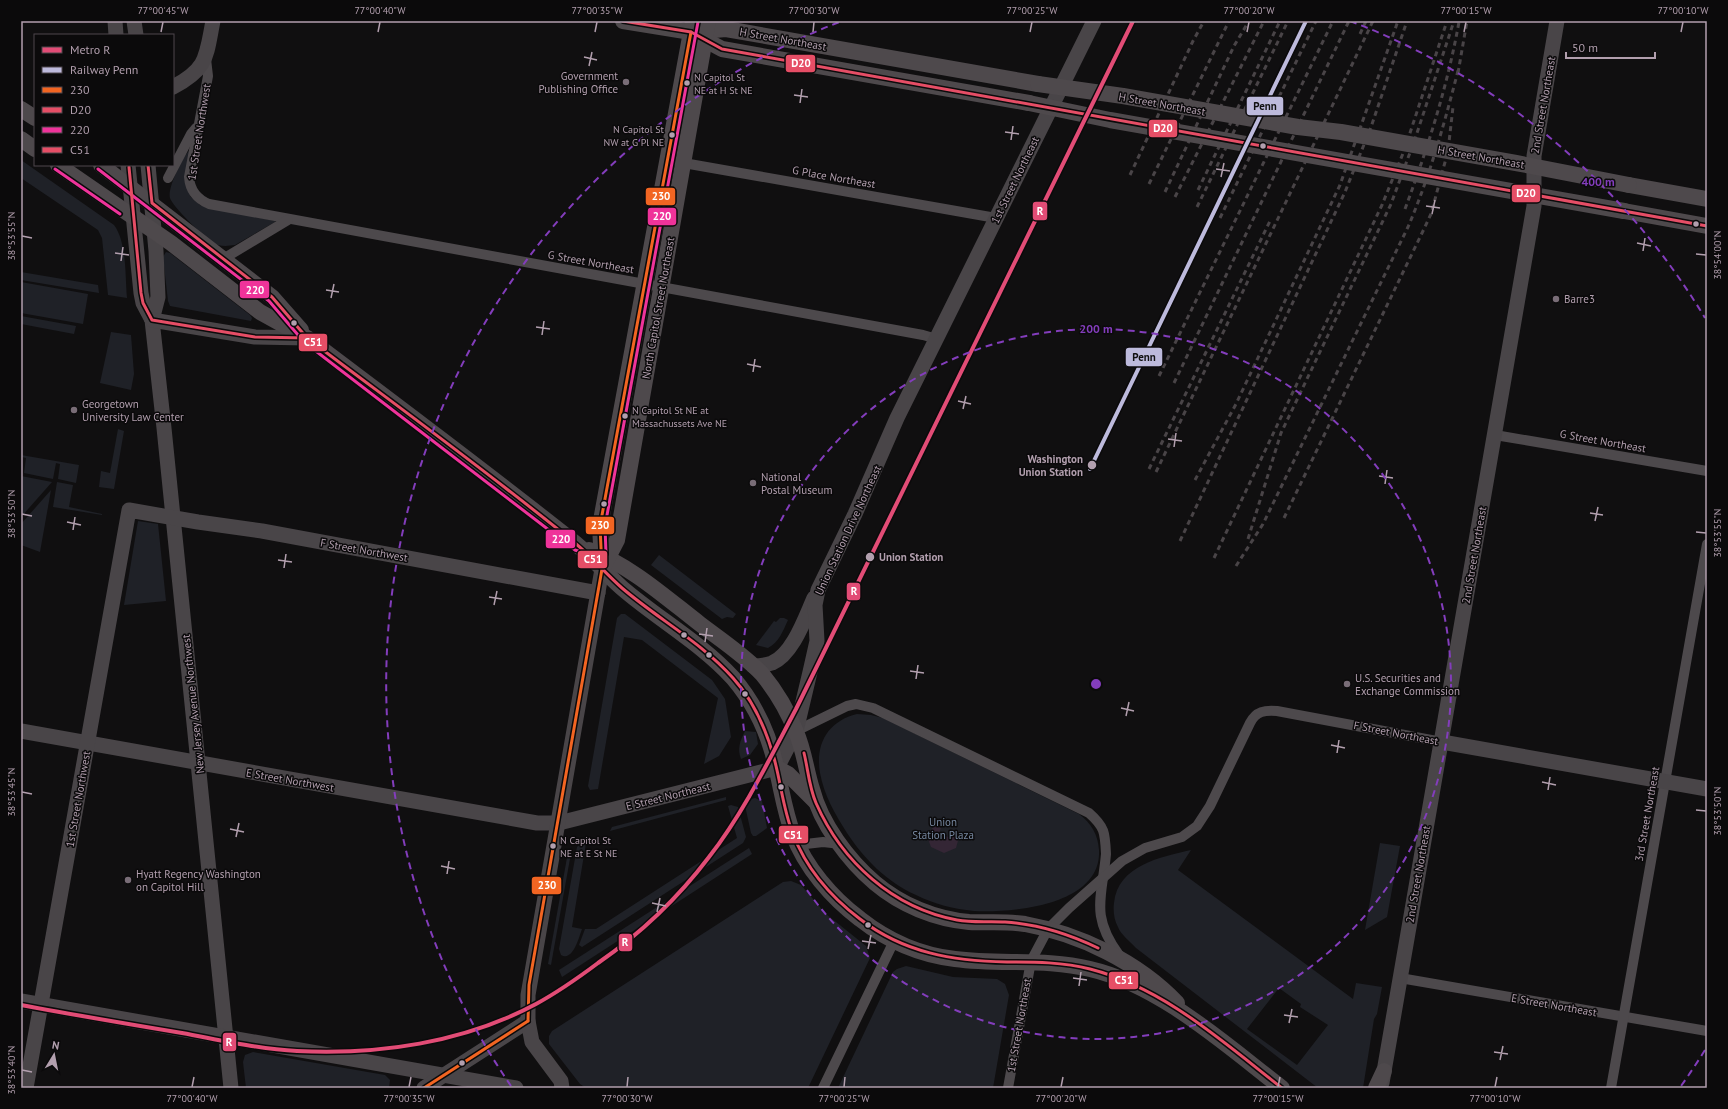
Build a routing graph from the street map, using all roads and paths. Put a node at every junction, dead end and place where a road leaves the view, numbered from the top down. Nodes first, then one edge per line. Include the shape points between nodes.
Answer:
1 (115, 21) edge
2 (134, 21) edge
3 (213, 21) edge
4 (623, 21) edge
5 (1094, 21) edge
6 (1557, 21) edge
7 (700, 29) edge
8 (116, 34) edge
9 (136, 34) edge
10 (206, 59) junction
11 (174, 86) edge
12 (21, 108) edge
13 (34, 117) edge
14 (198, 126) junction
15 (21, 139) edge
16 (34, 148) edge
17 (675, 162) junction
18 (59, 166) edge
19 (102, 166) edge
20 (128, 166) edge
21 (148, 166) edge
22 (168, 178) dead end
23 (132, 188) junction
24 (1707, 199) edge
25 (202, 201) joint
26 (152, 203) junction
27 (135, 218) junction
28 (996, 218) junction
29 (288, 220) junction
30 (1707, 226) edge
31 (154, 232) junction
32 (223, 259) junction
33 (644, 283) junction
34 (661, 287) junction
35 (152, 320) junction
36 (307, 338) junction
37 (937, 339) junction
38 (630, 363) junction
39 (648, 366) junction
40 (1495, 435) junction
41 (1707, 471) edge
42 (129, 510) joint
43 (173, 517) junction
44 (1707, 544) edge
45 (604, 560) junction
46 (818, 590) junction
47 (598, 593) junction
48 (753, 666) junction
49 (21, 731) edge
50 (796, 731) junction
51 (1442, 742) junction
52 (88, 743) junction
53 (199, 764) junction
54 (777, 768) junction
55 (1665, 782) junction
56 (1707, 788) edge
57 (816, 803) junction
58 (559, 823) junction
59 (840, 844) junction
60 (797, 845) junction
61 (1104, 875) junction
62 (1048, 929) junction
63 (894, 941) junction
64 (1031, 961) junction
65 (1124, 962) junction
66 (1400, 978) junction
67 (21, 1001) edge
68 (41, 1005) junction
69 (1188, 1015) junction
70 (1624, 1017) junction
71 (528, 1021) junction
72 (1707, 1031) edge
73 (226, 1037) junction
74 (1384, 1071) junction
75 (444, 1075) junction
76 (26, 1088) edge
77 (231, 1088) edge
78 (424, 1088) edge
79 (516, 1088) edge
80 (562, 1088) edge
81 (823, 1088) edge
82 (1008, 1088) edge
83 (1282, 1088) edge
84 (1376, 1088) edge
85 (1381, 1088) edge
86 (1611, 1088) edge

1 - 8 street
2 - 9 street
3 - 10 street
4 - 7 main road
5 - 28 street, 1st Street Northeast
6 - 40 street, 2nd Street Northeast via 1534,156 1534,206
7 - 17 main road, North Capitol Street Northeast
7 - 24 main road, H Street Northeast, bridge via 726,29 1038,84 1349,134
7 - 30 main road, H Street Northeast, bridge via 722,49
10 - 11 street via 197,71
10 - 14 street, 1st Street Northwest via 208,76
12 - 13 main road
14 - 22 street via 191,134
14 - 25 street, 1st Street Northwest via 190,184
15 - 16 main road
17 - 28 street, G Place Northeast
17 - 33 main road
17 - 34 main road, North Capitol Street Northeast
18 - 27 main road
19 - 23 main road
20 - 23 street, New Jersey Avenue Northwest
21 - 26 street, New Jersey Avenue Northwest
23 - 26 main road
23 - 27 street, New Jersey Avenue Northwest
25 - 29 street, G Street Northeast
26 - 31 street, New Jersey Avenue Northwest
26 - 32 main road
27 - 31 main road
27 - 35 street, New Jersey Avenue Northwest via 141,293
28 - 37 street, 1st Street Northeast
29 - 32 street
29 - 33 street, G Street Northeast
31 - 35 street, New Jersey Avenue Northwest via 158,297
31 - 36 main road via 260,312
32 - 36 main road via 272,297
33 - 34 street, G Street Northeast
33 - 38 main road
34 - 37 street, G Street Northeast
34 - 39 main road, North Capitol Street Northeast
35 - 36 street via 255,336
35 - 43 street, New Jersey Avenue Northwest
36 - 45 main road via 578,546
37 - 46 street, Union Station Drive Northeast via 897,418
38 - 39 main road
38 - 45 main road via 600,526
39 - 45 main road, North Capitol Street Northeast via 617,540
40 - 41 street, G Street Northeast
40 - 51 street, 2nd Street Northeast
42 - 43 street, F Street Northwest
42 - 52 street, 1st Street Northwest
43 - 47 street, F Street Northwest
43 - 53 street, New Jersey Avenue Northwest
44 - 55 street, 3rd Street Northeast
45 - 47 street
45 - 48 main road via 625,567
45 - 54 main road via 621,587 714,659 734,679 758,714 768,736
46 - 48 street via 784,655 770,664
46 - 50 street, Union Station Drive Northeast via 817,641
47 - 58 street
48 - 50 main road via 773,689
49 - 52 street, E Street Northwest
50 - 54 street, Union Station Drive Northeast
50 - 57 main road via 804,752
50 - 61 street via 852,705 860,704 880,711 1089,813 1101,824 1105,836
51 - 55 street, F Street Northeast
51 - 61 street, F Street Northeast via 1277,711 1260,712 1250,722 1210,806 1197,826 1182,837 1156,844 1131,855
51 - 66 street, 2nd Street Northeast
52 - 53 street, E Street Northwest
52 - 68 street, 1st Street Northwest
53 - 58 street, E Street Northwest via 531,822
53 - 73 street, New Jersey Avenue Northwest
54 - 57 main road via 788,774
54 - 58 street, E Street Northeast
54 - 60 main road via 786,813
55 - 56 street, F Street Northeast
55 - 70 street, 3rd Street Northeast
57 - 59 main road
58 - 71 street via 529,985
59 - 60 street via 814,842
59 - 62 main road via 870,878 888,893 911,906 955,920 1013,923
60 - 63 main road via 812,869 835,897 857,917
61 - 62 street, 1st Street Northeast
61 - 65 street via 1100,919 1109,941
62 - 64 street, 1st Street Northeast
62 - 65 main road via 1080,940
63 - 64 main road via 918,951 953,959
63 - 81 street
64 - 69 main road via 1075,966 1108,974 1125,980
64 - 82 street, 1st Street Northeast
65 - 69 main road via 1164,989
66 - 70 street, E Street Northeast
66 - 74 street, 2nd Street Northeast
67 - 68 street
68 - 73 street
68 - 76 street, 1st Street Northwest
69 - 83 main road
70 - 72 street, E Street Northeast
70 - 86 street, 3rd Street Northeast
71 - 75 street
71 - 80 street via 532,1042 560,1081
73 - 75 street
73 - 77 street, New Jersey Avenue Northwest
74 - 84 main road
74 - 85 street, 2nd Street Northeast
75 - 78 street
75 - 79 street

